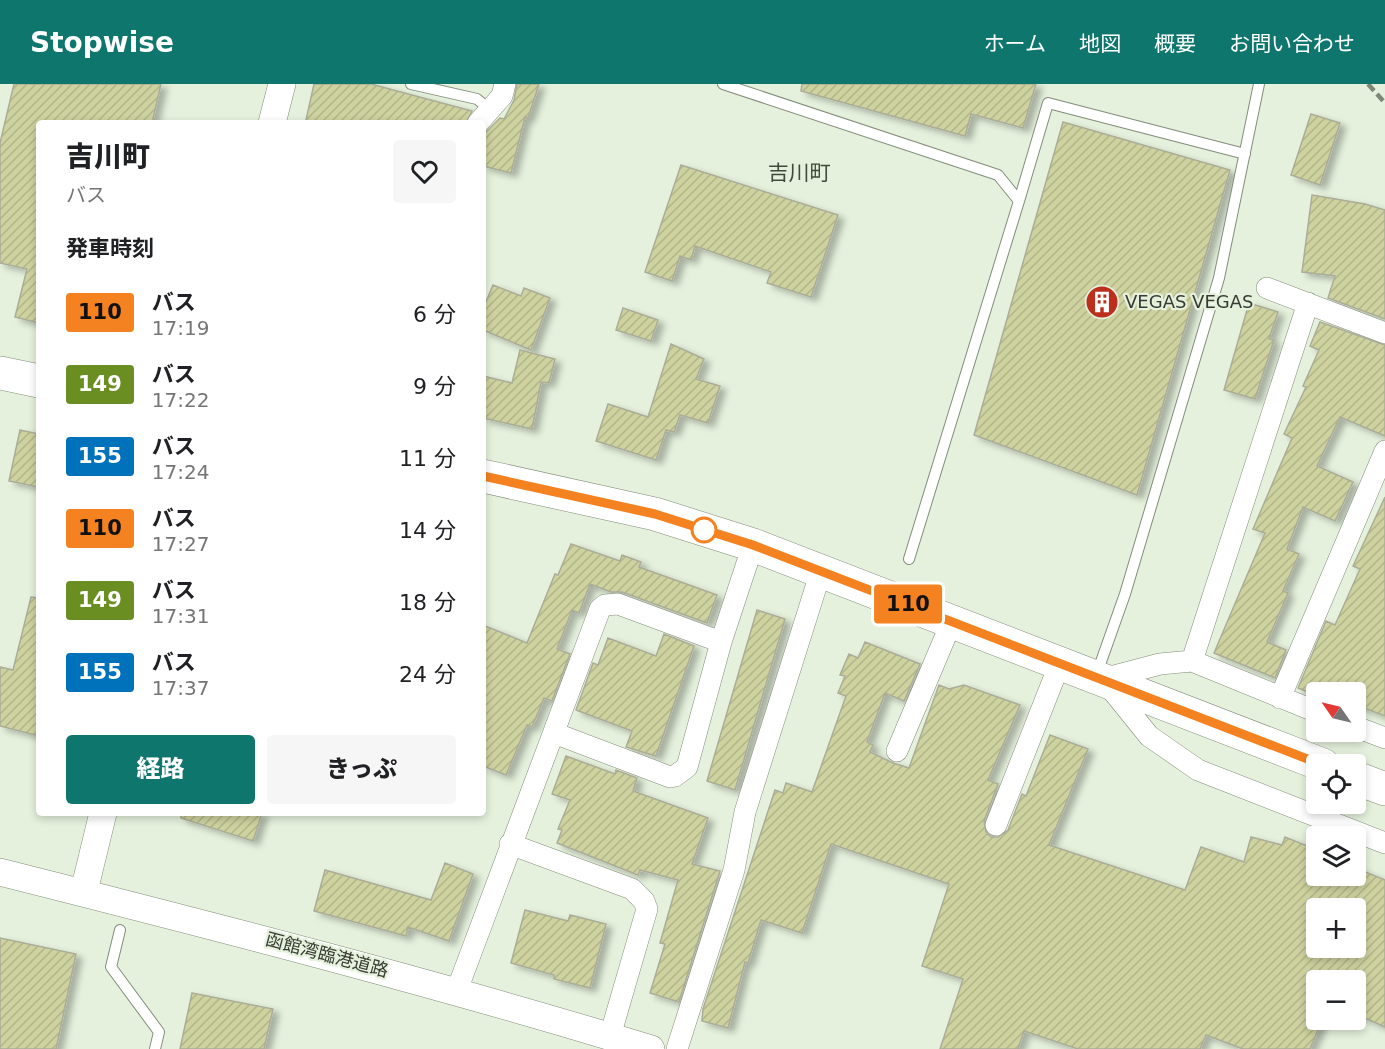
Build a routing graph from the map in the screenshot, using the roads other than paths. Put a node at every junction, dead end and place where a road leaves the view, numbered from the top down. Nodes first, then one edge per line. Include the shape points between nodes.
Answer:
1 (282, 84) edge
2 (411, 84) edge
3 (505, 84) edge
4 (723, 84) edge
5 (1259, 84) edge
6 (484, 116) edge
7 (273, 120) edge
8 (1245, 154) junction
9 (1019, 201) junction
10 (1267, 288) dead end
11 (1308, 303) junction
12 (1385, 333) edge
13 (0, 373) edge
14 (36, 380) edge
15 (1385, 451) edge
16 (486, 477) edge
17 (753, 545) junction
18 (909, 559) dead end
19 (821, 571) junction
20 (952, 621) junction
21 (721, 642) junction
22 (1192, 661) junction
23 (1060, 663) junction
24 (1099, 678) junction
25 (1280, 698) junction
26 (1306, 708) edge
27 (1366, 731) edge
28 (554, 733) junction
29 (1385, 738) edge
30 (897, 751) dead end
31 (1306, 758) edge
32 (1366, 782) edge
33 (1385, 789) edge
34 (102, 816) edge
35 (996, 825) dead end
36 (1385, 843) edge
37 (510, 844) junction
38 (0, 872) edge
39 (84, 891) junction
40 (120, 930) dead end
41 (457, 990) junction
42 (610, 1036) junction
43 (155, 1049) edge
44 (651, 1049) edge
45 (677, 1049) edge

1 - 7 street
2 - 6 lane via 477,99
3 - 6 street via 502,96
4 - 9 lane via 998,175
5 - 8 lane
8 - 9 lane via 1048,103
8 - 24 lane via 1218,278
9 - 18 lane
10 - 11 street
11 - 12 street
11 - 22 street
13 - 14 highway
15 - 25 street
16 - 17 highway via 655,514
17 - 19 highway
17 - 21 street
19 - 20 highway
19 - 45 street via 745,812 734,870
20 - 23 highway
20 - 30 street
21 - 28 street via 618,604 605,605 600,609
21 - 28 street via 687,766 675,776
22 - 24 street
22 - 25 street
23 - 24 highway
23 - 35 street
24 - 31 highway
24 - 36 street via 1149,736 1198,770
25 - 26 street
27 - 29 street
28 - 37 street
32 - 33 highway
34 - 39 street
37 - 41 street
37 - 42 street via 632,889 644,901 647,909
38 - 39 street, 函館湾臨港道路
39 - 41 street, 函館湾臨港道路
40 - 43 lane via 111,967 159,1032
41 - 42 street, 函館湾臨港道路
42 - 44 street, 函館湾臨港道路

